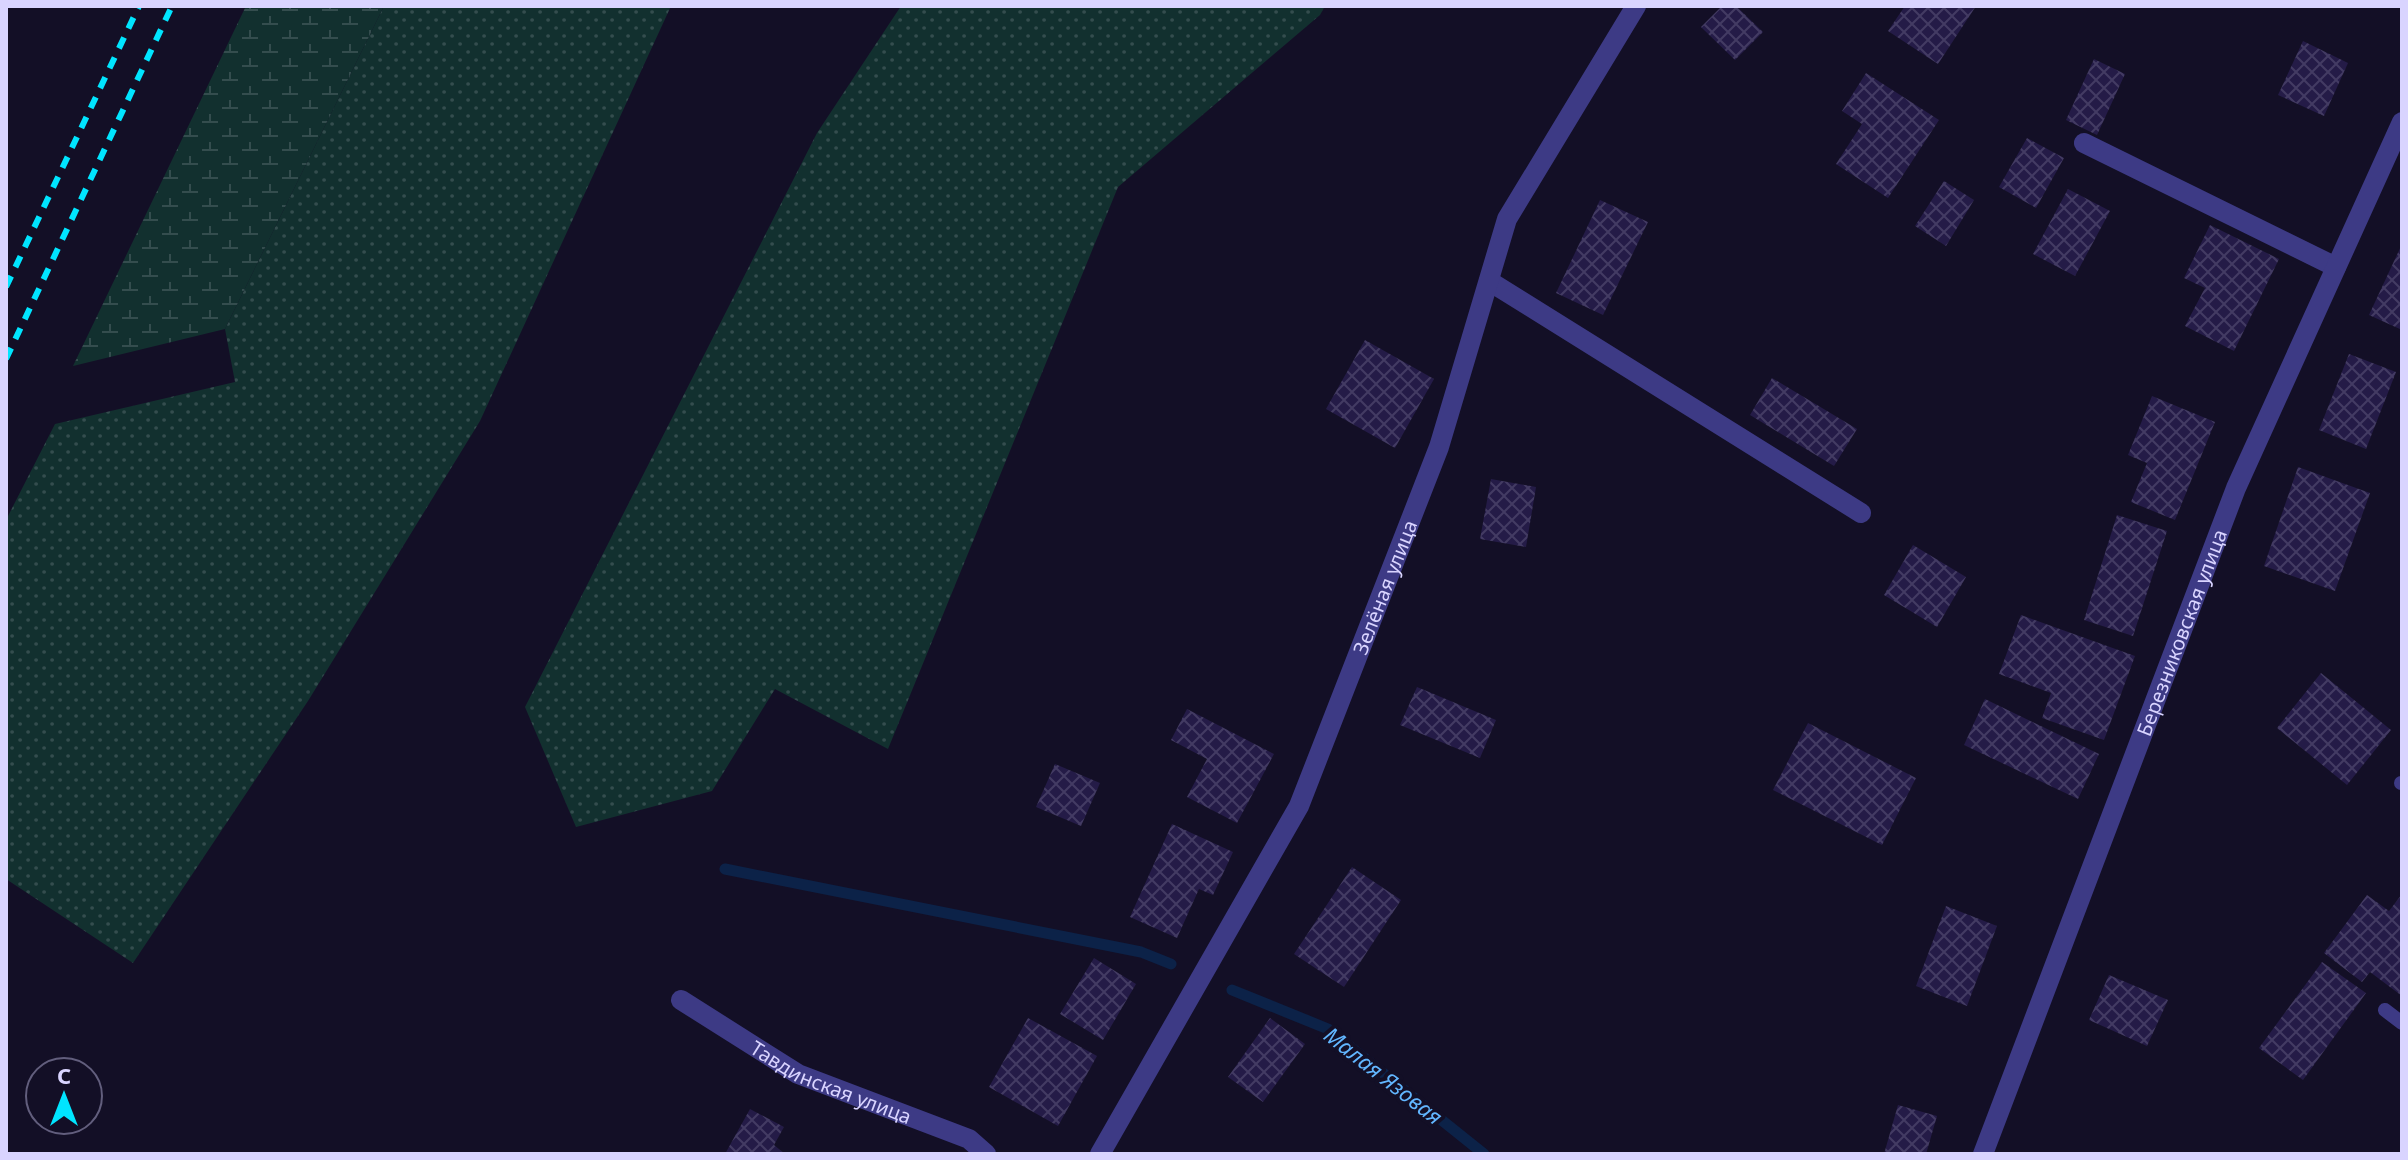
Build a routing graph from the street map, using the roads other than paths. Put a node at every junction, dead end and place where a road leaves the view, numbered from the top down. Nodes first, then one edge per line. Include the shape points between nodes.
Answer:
1 (1636, 6) edge
2 (2402, 122) edge
3 (2084, 143) dead end
4 (2336, 267) junction
5 (1489, 281) junction
6 (1861, 513) dead end
7 (681, 1000) dead end
8 (2385, 1010) dead end
9 (2402, 1023) edge
10 (986, 1154) edge
11 (1100, 1154) edge
12 (1983, 1154) edge

1 - 5 street, Зелёная улица via 1507,219
2 - 4 street, Березниковская улица
3 - 4 street
4 - 12 street, Березниковская улица via 2236,488
5 - 6 street
5 - 11 street, Зелёная улица via 1439,447 1299,806
7 - 10 street, Тавдинская улица via 798,1074 969,1139
8 - 9 lane

